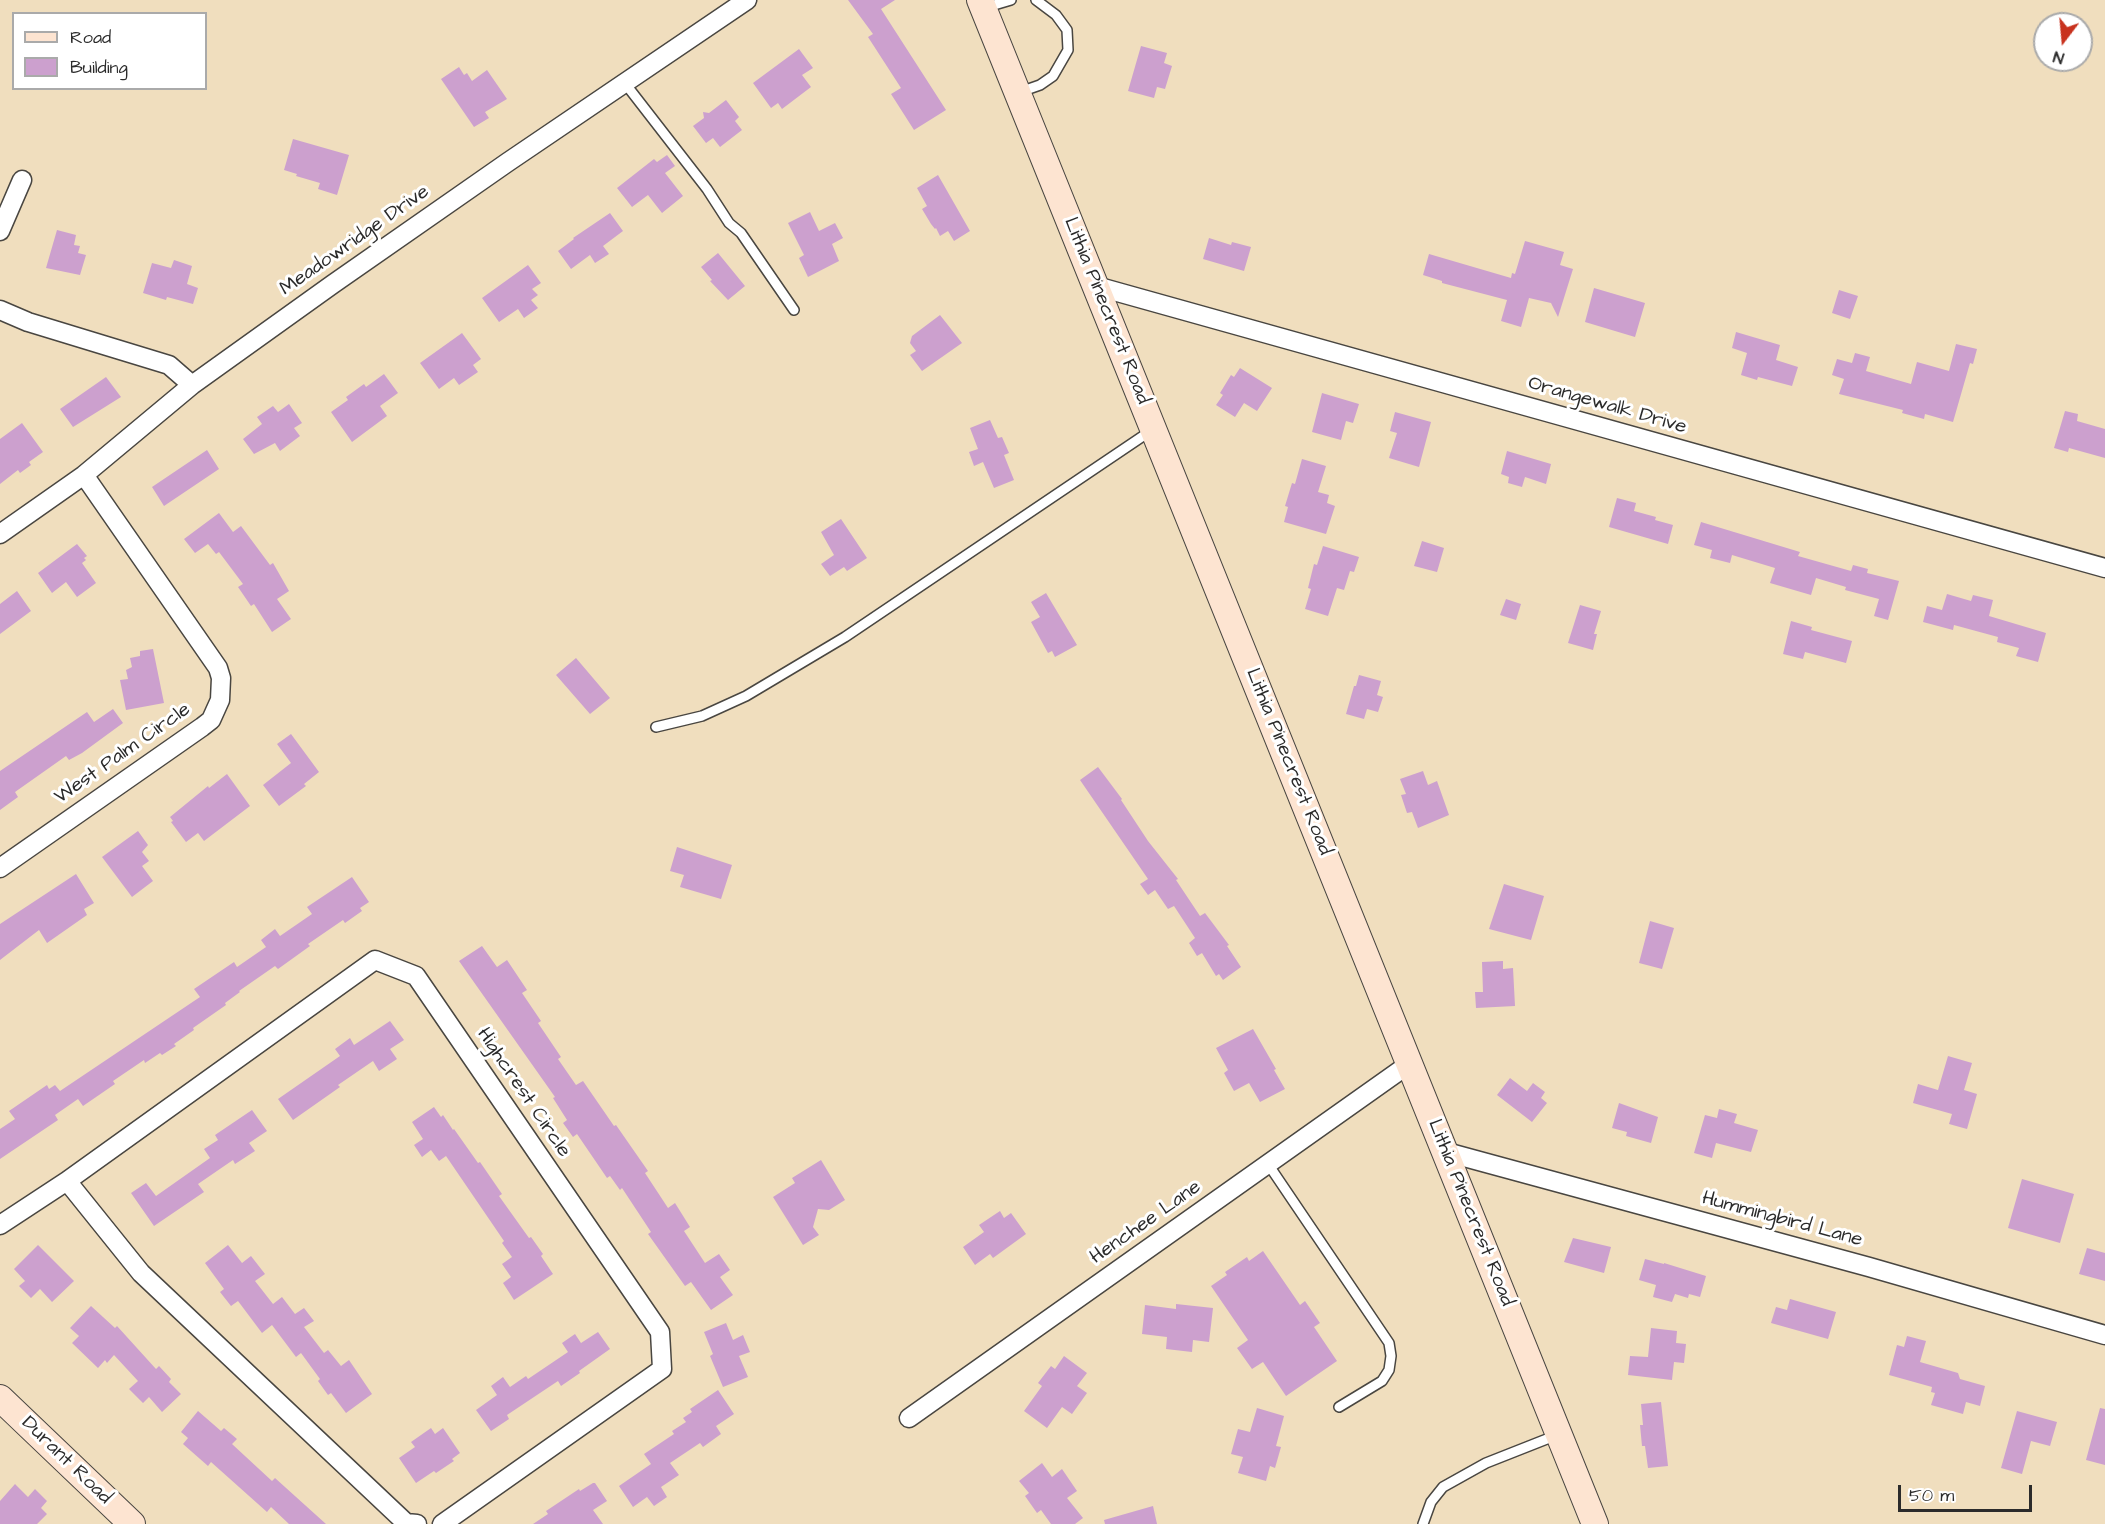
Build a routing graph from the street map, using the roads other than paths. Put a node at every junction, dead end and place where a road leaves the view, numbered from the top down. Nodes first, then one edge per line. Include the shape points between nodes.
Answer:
1 (1011, 0) edge
2 (1036, 0) edge
3 (742, 2) edge
4 (982, 4) edge
5 (624, 82) junction
6 (1018, 93) junction
7 (22, 180) dead end
8 (0, 231) edge
9 (1096, 286) junction
10 (0, 310) edge
11 (795, 310) dead end
12 (192, 385) junction
13 (1154, 429) junction
14 (84, 475) junction
15 (0, 534) edge
16 (2105, 568) edge
17 (656, 727) dead end
18 (0, 868) edge
19 (1409, 1064) junction
20 (1446, 1152) junction
21 (1268, 1164) junction
22 (67, 1181) junction
23 (0, 1224) edge
24 (2105, 1335) edge
25 (0, 1398) edge
26 (1339, 1407) dead end
27 (909, 1419) dead end
28 (1559, 1434) junction
29 (132, 1524) edge
30 (417, 1524) edge
31 (442, 1524) edge
32 (1424, 1524) edge
33 (1595, 1524) edge

1 - 4 lane
2 - 6 lane via 1056,15 1067,30 1068,50 1053,76
3 - 5 street, Meadowridge Drive
4 - 6 main road, Lithia Pinecrest Road
5 - 11 lane
5 - 12 street, Meadowridge Drive
6 - 9 main road, Lithia Pinecrest Road
7 - 8 street
9 - 13 main road, Lithia Pinecrest Road
9 - 16 street, Orangewalk Drive
10 - 12 street via 169,365
12 - 14 street, Meadowridge Drive
13 - 17 lane via 845,637 746,696 702,716
13 - 19 main road, Lithia Pinecrest Road
14 - 15 street, Meadowridge Drive
14 - 18 street, West Palm Circle via 218,668 220,700 211,720 202,727
19 - 20 main road, Lithia Pinecrest Road
19 - 21 street, Henchee Lane
20 - 24 street, Hummingbird Lane
20 - 28 main road, Lithia Pinecrest Road
21 - 26 lane via 1389,1343 1389,1370 1382,1381
21 - 27 street, Henchee Lane
22 - 23 street, Highcrest Circle
22 - 30 street via 141,1273 405,1523
22 - 31 street, Highcrest Circle via 375,960 416,976 660,1332 662,1369
25 - 29 main road, Durant Road
28 - 32 lane via 1486,1463 1443,1487 1431,1502
28 - 33 main road, Lithia Pinecrest Road

